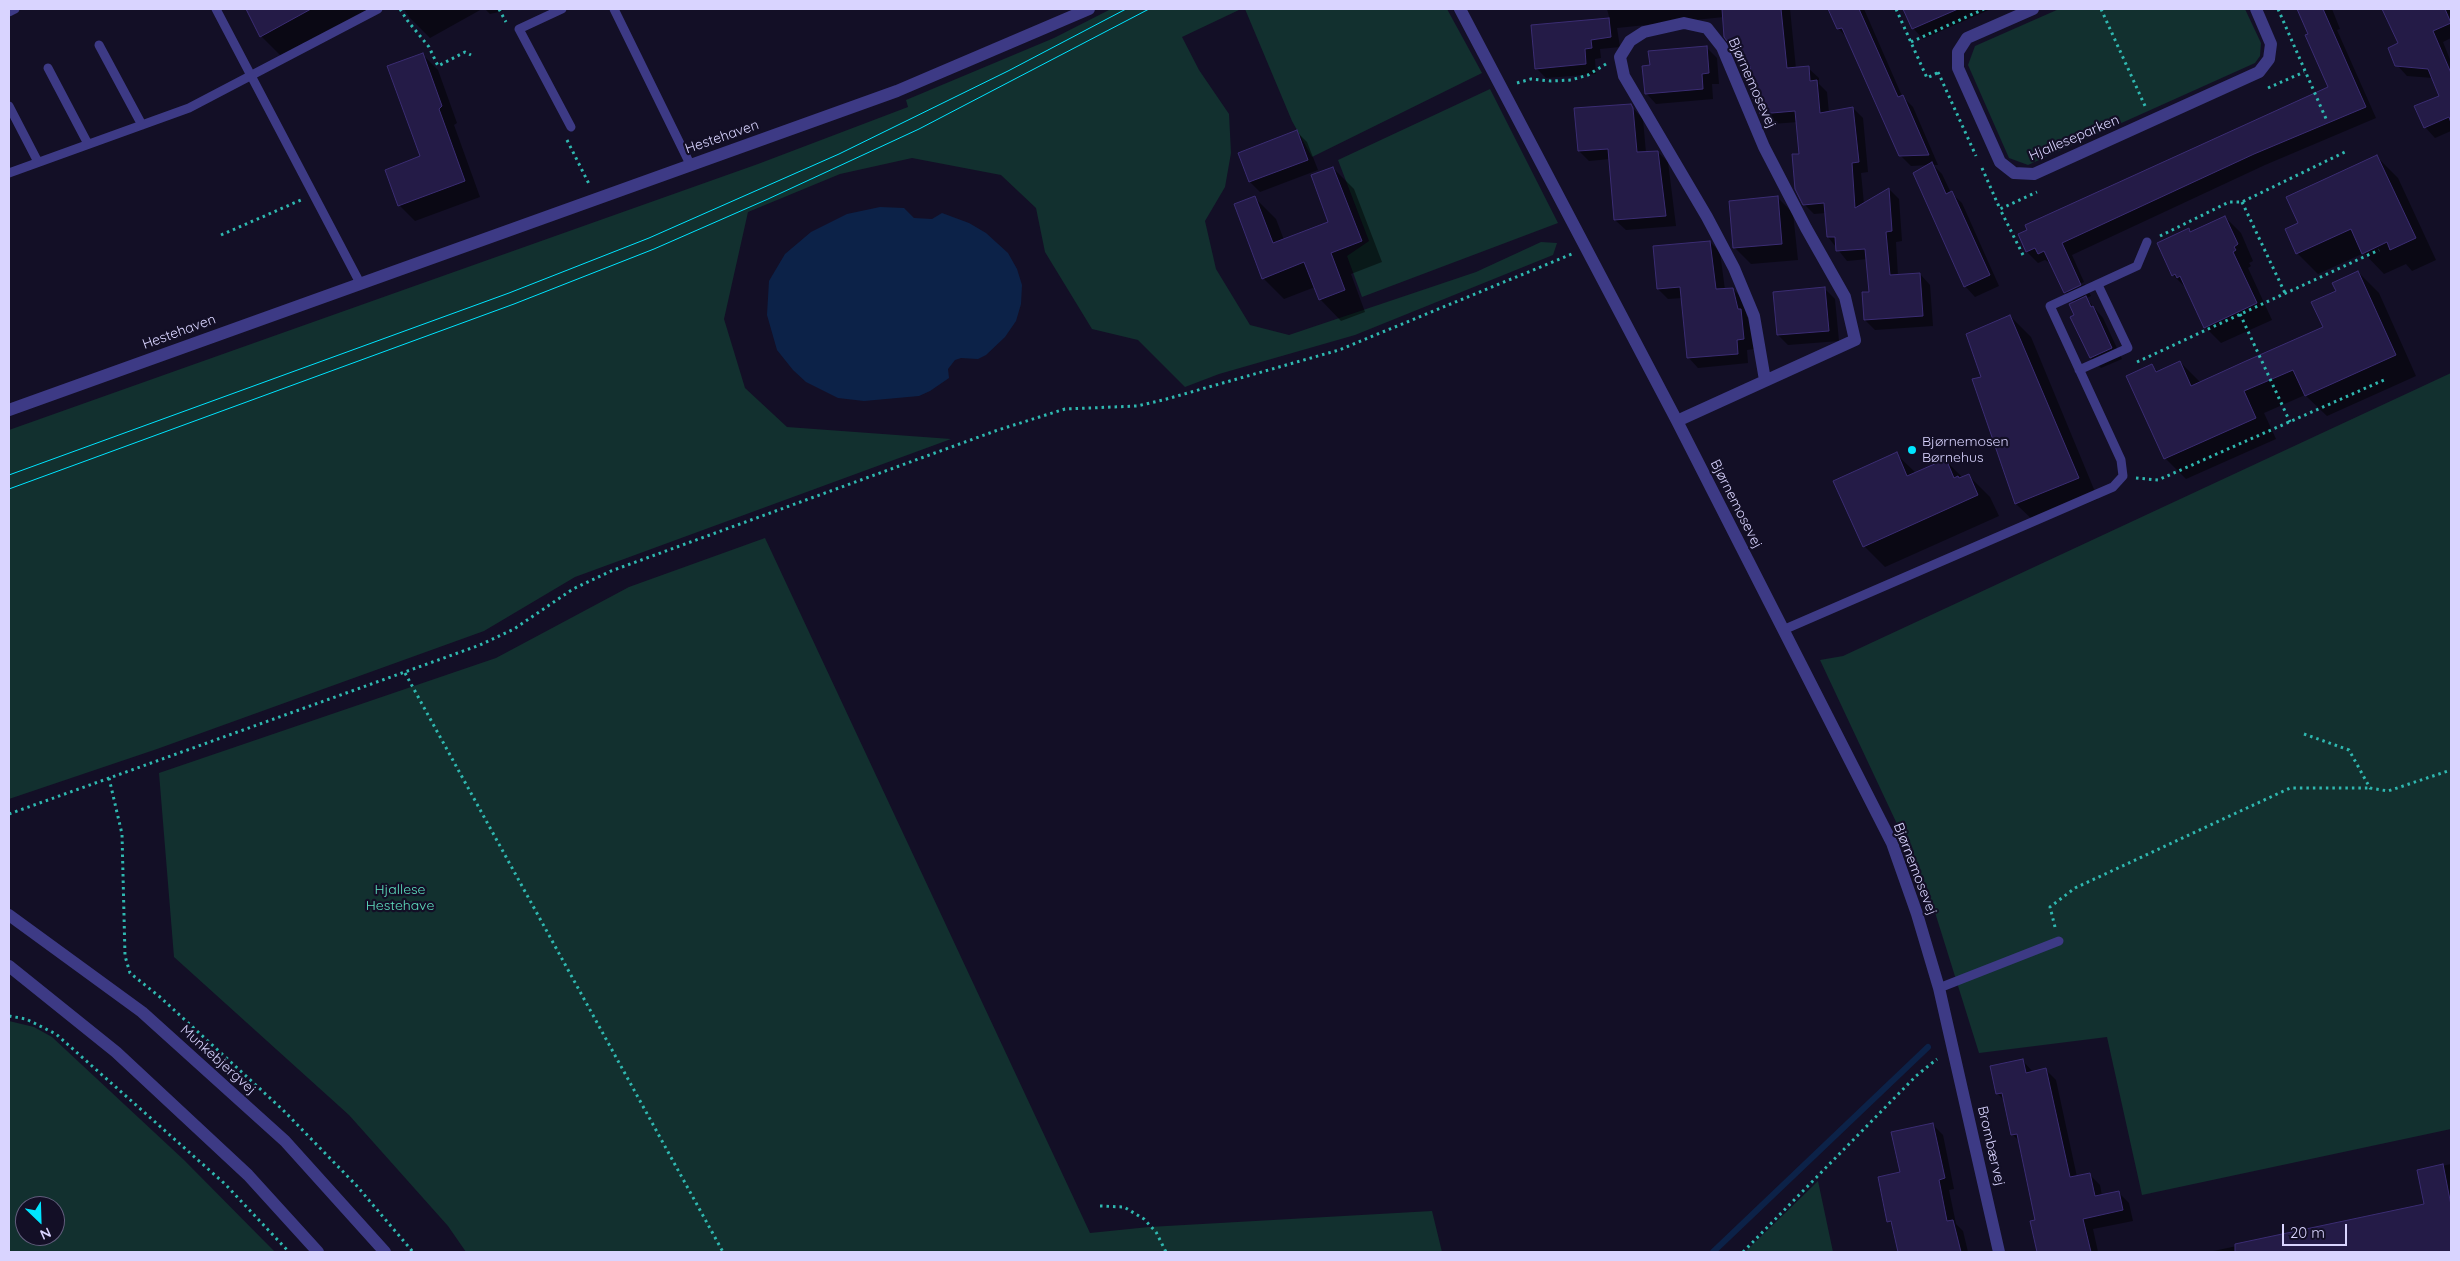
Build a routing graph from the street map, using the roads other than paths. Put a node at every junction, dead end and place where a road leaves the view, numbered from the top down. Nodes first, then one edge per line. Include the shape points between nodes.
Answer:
1 (15, 9) edge
2 (216, 9) edge
3 (378, 9) edge
4 (562, 9) edge
5 (614, 9) edge
6 (1089, 9) edge
7 (1460, 9) edge
8 (2032, 9) edge
9 (2256, 9) edge
10 (9, 12) edge
11 (99, 45) dead end
12 (48, 68) dead end
13 (251, 76) junction
14 (9, 106) edge
15 (142, 125) junction
16 (570, 127) dead end
17 (88, 144) junction
18 (38, 162) junction
19 (690, 164) junction
20 (9, 173) edge
21 (2147, 242) road end
22 (360, 283) junction
23 (2098, 284) junction
24 (2079, 370) junction
25 (1766, 380) junction
26 (9, 410) edge
27 (1677, 421) junction
28 (1783, 630) junction
29 (9, 915) edge
30 (2059, 941) road end
31 (9, 966) edge
32 (1939, 988) junction
33 (1954, 1047) joint
34 (318, 1252) edge
35 (385, 1252) edge
36 (1999, 1252) edge

1 - 10 lane
2 - 13 lane
3 - 13 lane
4 - 16 lane via 519,29
5 - 19 lane
6 - 19 street, Hestehaven via 897,91
7 - 27 street, Bjørnemosevej
8 - 9 street, Hjalleseparken via 1967,38 1958,52 1958,68 2000,162 2014,173 2034,174 2258,72 2269,59 2271,44
11 - 15 lane
12 - 17 lane
13 - 15 lane via 189,108
13 - 22 lane
14 - 18 lane
15 - 17 lane
17 - 18 lane
18 - 20 lane
19 - 22 street, Hestehaven
21 - 23 lane via 2137,266
22 - 26 street, Hestehaven
23 - 24 lane via 2050,306
23 - 24 lane via 2128,348
24 - 28 lane via 2121,460 2123,476 2113,487
25 - 25 street, Bjørnemosevej via 1855,340 1845,297 1764,147 1722,47 1708,28 1684,23 1644,32 1630,41 1620,57 1624,76 1734,268 1754,316
25 - 27 street, Bjørnemosevej
27 - 28 street, Bjørnemosevej
28 - 32 street, Bjørnemosevej via 1892,843
29 - 35 street, Munkebjergvej via 150,1019 285,1142
30 - 32 lane
31 - 34 street via 116,1052 221,1149
32 - 33 street, Bjørnemosevej
33 - 36 street, Brombærvej

